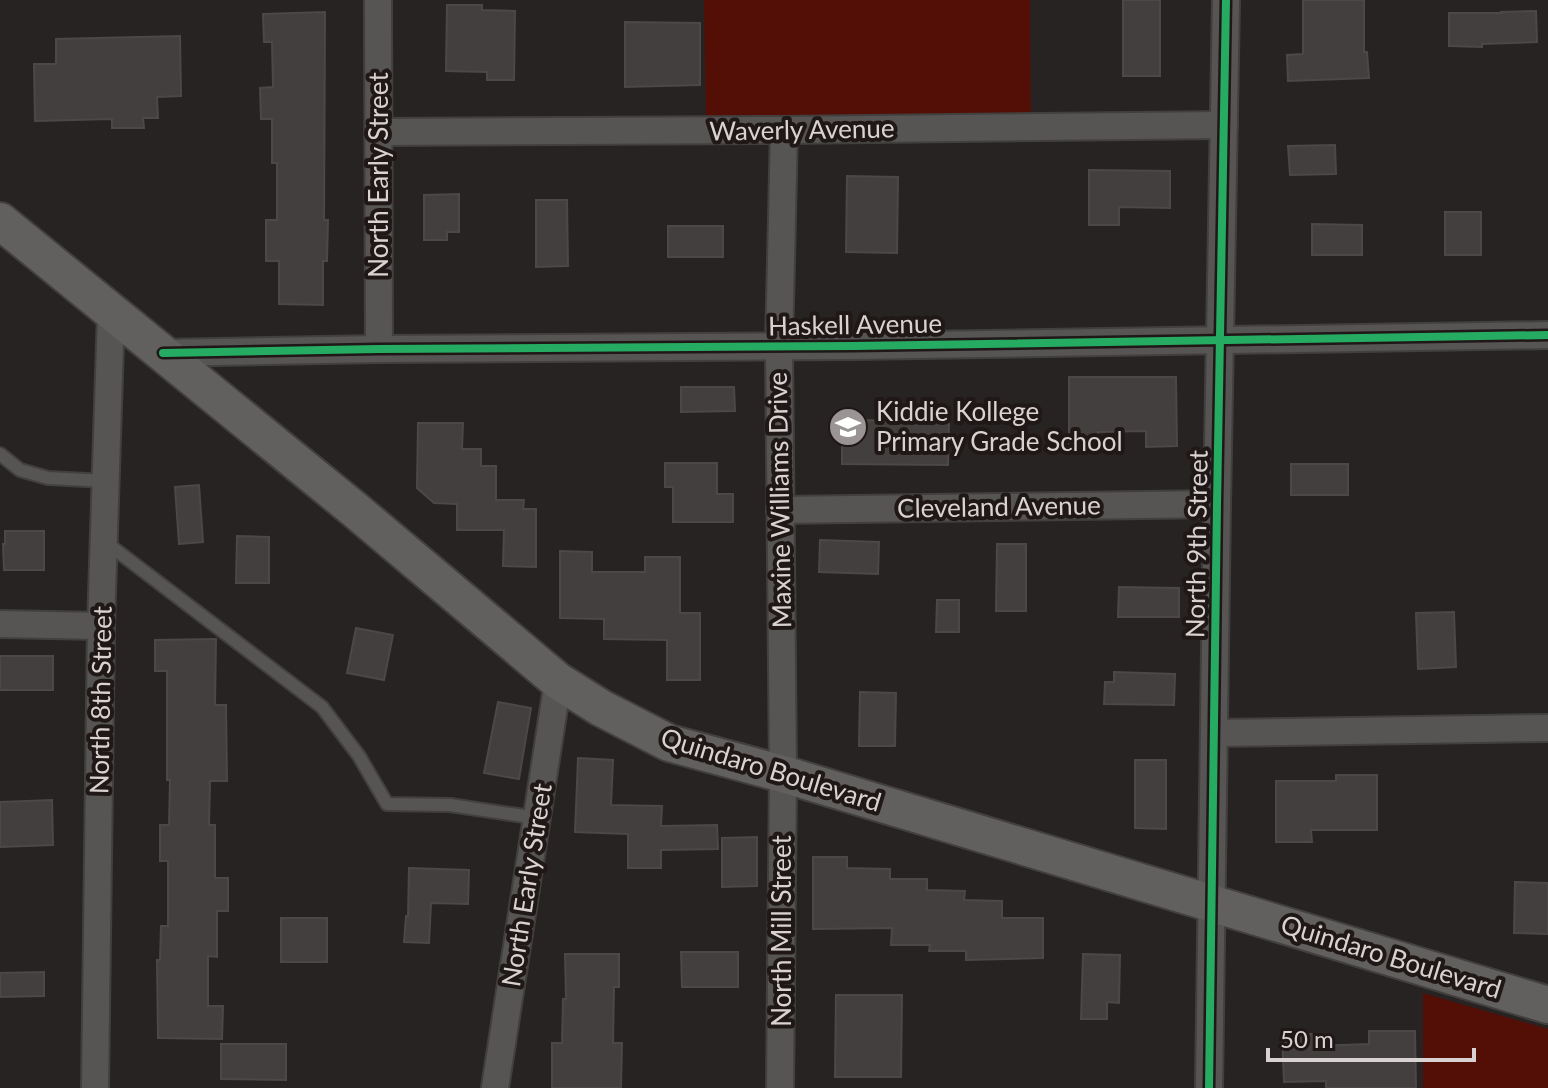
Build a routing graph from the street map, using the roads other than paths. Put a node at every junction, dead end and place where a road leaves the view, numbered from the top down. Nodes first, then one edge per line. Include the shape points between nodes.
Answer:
1 (378, 0) edge
2 (1226, 0) edge
3 (1224, 125) junction
4 (784, 130) junction
5 (379, 132) junction
6 (0, 221) edge
7 (111, 312) junction
8 (1548, 335) edge
9 (1220, 340) junction
10 (779, 347) junction
11 (379, 349) junction
12 (163, 353) junction
13 (0, 454) edge
14 (106, 481) junction
15 (1217, 504) junction
16 (780, 510) junction
17 (104, 541) junction
18 (0, 624) edge
19 (101, 626) junction
20 (558, 681) junction
21 (1548, 728) edge
22 (1214, 733) junction
23 (783, 774) junction
24 (537, 818) junction
25 (1211, 902) junction
26 (1548, 1005) edge
27 (95, 1088) edge
28 (495, 1088) edge
29 (780, 1088) edge
30 (1209, 1088) edge

1 - 5 street, North Early Street
2 - 3 street, North 9th Street
3 - 4 street, Waverly Avenue
3 - 9 street, North 9th Street
4 - 5 street, Waverly Avenue
4 - 10 street, Maxine Williams Drive
5 - 11 street, North Early Street
6 - 7 main road, Quindaro Boulevard
7 - 12 main road, Quindaro Boulevard
7 - 14 street, North 8th Street
8 - 9 street, Haskell Avenue
9 - 10 street, Haskell Avenue
9 - 15 street, North 9th Street
10 - 11 street, Haskell Avenue
10 - 16 street, Maxine Williams Drive
11 - 12 street, Haskell Avenue
12 - 20 main road, Quindaro Boulevard
13 - 14 lane via 20,470 48,478
14 - 17 street, North 8th Street
15 - 16 street, Cleveland Avenue
15 - 22 street, North 9th Street
16 - 23 street, Maxine Williams Drive
17 - 19 street, North 8th Street
17 - 24 lane via 322,707 387,804 450,805
18 - 19 street
19 - 27 street, North 8th Street
20 - 23 main road, Quindaro Boulevard via 669,743
20 - 24 street, North Early Street
21 - 22 street
22 - 25 street, North 9th Street
23 - 25 main road, Quindaro Boulevard
23 - 29 street, North Mill Street
24 - 28 street, North Early Street
25 - 26 main road, Quindaro Boulevard
25 - 30 street, North 9th Street

